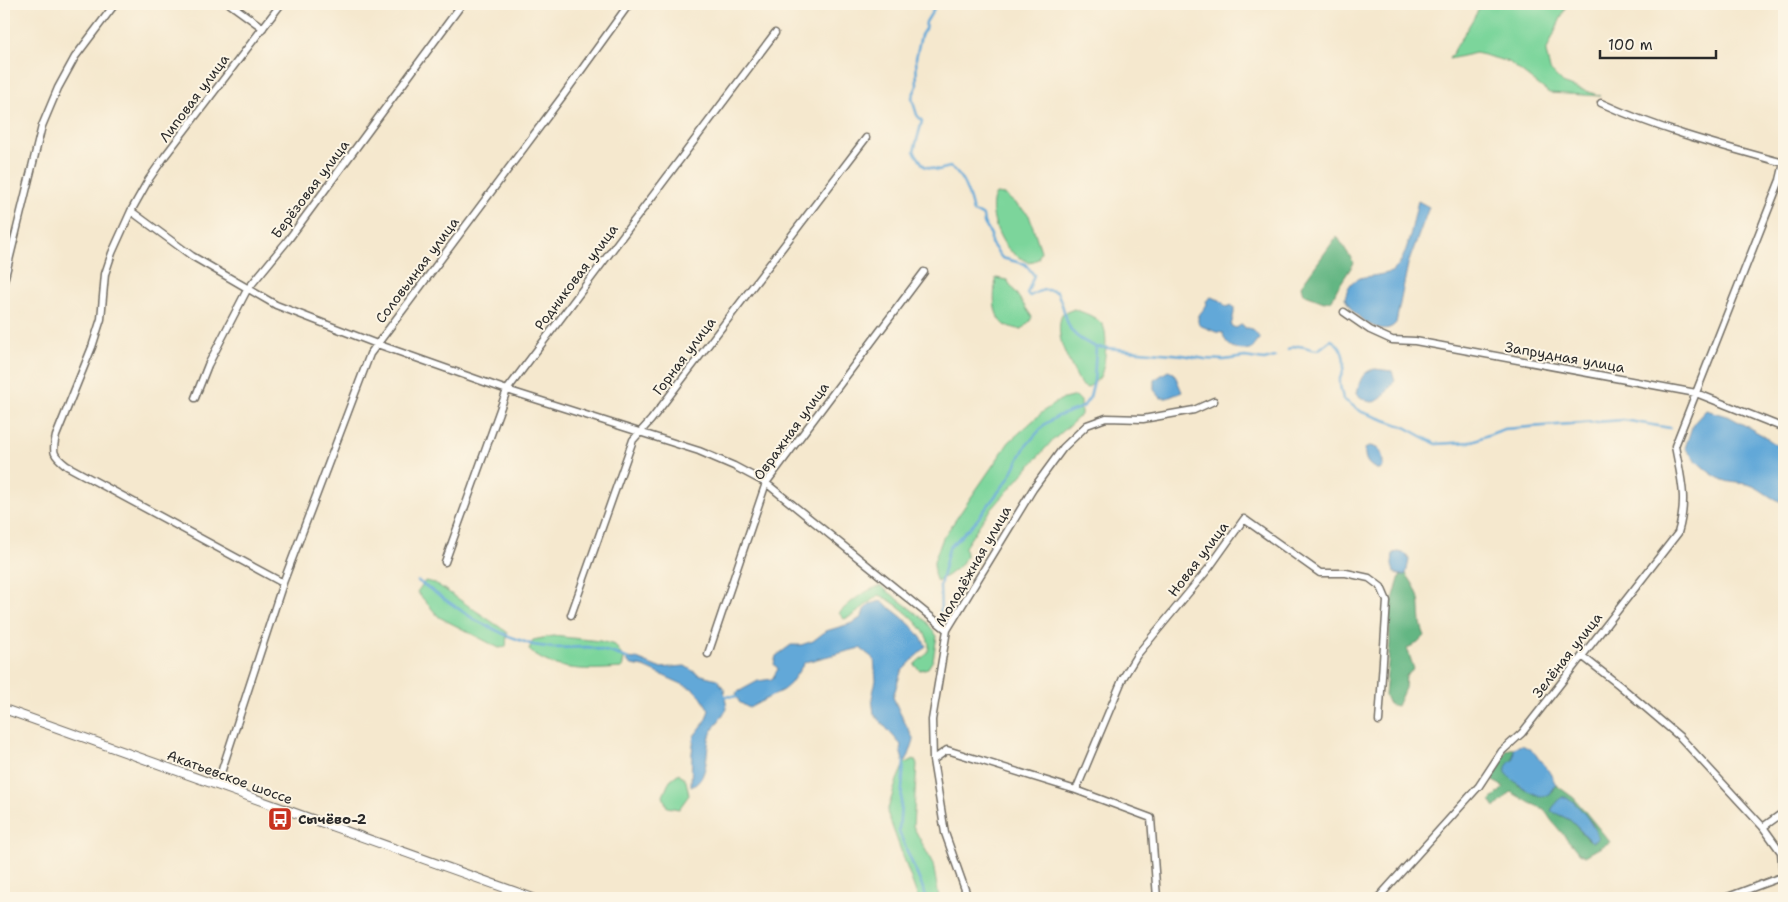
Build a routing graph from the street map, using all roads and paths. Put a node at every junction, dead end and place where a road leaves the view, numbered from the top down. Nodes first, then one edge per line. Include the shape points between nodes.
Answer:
1 (115, 4) edge
2 (230, 4) edge
3 (281, 4) edge
4 (462, 4) edge
5 (629, 4) edge
6 (263, 28) junction
7 (775, 33) dead end
8 (1600, 103) dead end
9 (866, 138) dead end
10 (1784, 163) edge
11 (131, 211) junction
12 (924, 272) dead end
13 (4, 281) edge
14 (247, 290) junction
15 (1344, 312) dead end
16 (377, 344) junction
17 (507, 390) junction
18 (1696, 393) junction
19 (195, 398) dead end
20 (1214, 401) dead end
21 (1784, 428) edge
22 (640, 431) junction
23 (766, 483) junction
24 (445, 562) dead end
25 (283, 583) junction
26 (572, 615) dead end
27 (947, 630) junction
28 (708, 654) dead end
29 (1582, 656) junction
30 (4, 709) edge
31 (1379, 721) dead end
32 (932, 760) junction
33 (217, 784) junction
34 (1076, 790) junction
35 (1784, 812) edge
36 (1763, 827) junction
37 (1784, 876) edge
38 (533, 898) edge
39 (968, 898) edge
40 (1157, 898) edge
41 (1378, 898) edge
42 (1725, 898) edge

1 - 13 street via 75,57 42,126
2 - 6 street
3 - 6 street, Липовая улица
4 - 14 street, Берёзовая улица via 288,240
5 - 16 street, Соловьиная улица
6 - 11 street, Липовая улица via 165,156
7 - 17 street, Родниковая улица
8 - 10 street via 1673,132
9 - 22 street, Горная улица
10 - 18 street, Зелёная улица
11 - 14 street via 192,256
11 - 25 street, Липовая улица via 105,274 101,319 56,436 55,457
12 - 23 street, Овражная улица
14 - 16 street via 276,305
14 - 19 street, Берёзовая улица via 208,365
15 - 18 street, Запрудная улица via 1392,340 1415,341
16 - 17 street
16 - 25 street, Соловьиная улица via 364,364
17 - 22 street
17 - 24 street, Родниковая улица
18 - 21 street, Запрудная улица
18 - 29 street, Зелёная улица via 1675,446 1684,492 1684,515 1678,533
20 - 27 street, Молодёжная улица via 1198,409 1143,419 1106,418 1087,425 1063,448 1033,489
22 - 23 street via 699,451
22 - 26 street, Горная улица via 633,440
23 - 27 street
23 - 28 street, Овражная улица
25 - 33 street, Соловьиная улица
27 - 32 street, Молодёжная улица via 932,720
29 - 36 street via 1680,737
29 - 41 street, Зелёная улица via 1522,733 1502,752 1480,786
30 - 33 street, Акатьевское шоссе
31 - 34 street, Новая улица via 1387,601 1381,586 1369,578 1346,573 1320,573 1244,519 1209,568 1137,655 1123,678
32 - 34 street via 947,750
32 - 39 street, Молодёжная улица via 945,832
33 - 38 street, Акатьевское шоссе
34 - 40 street via 1151,818
35 - 36 street
36 - 37 street via 1780,852
37 - 42 street

